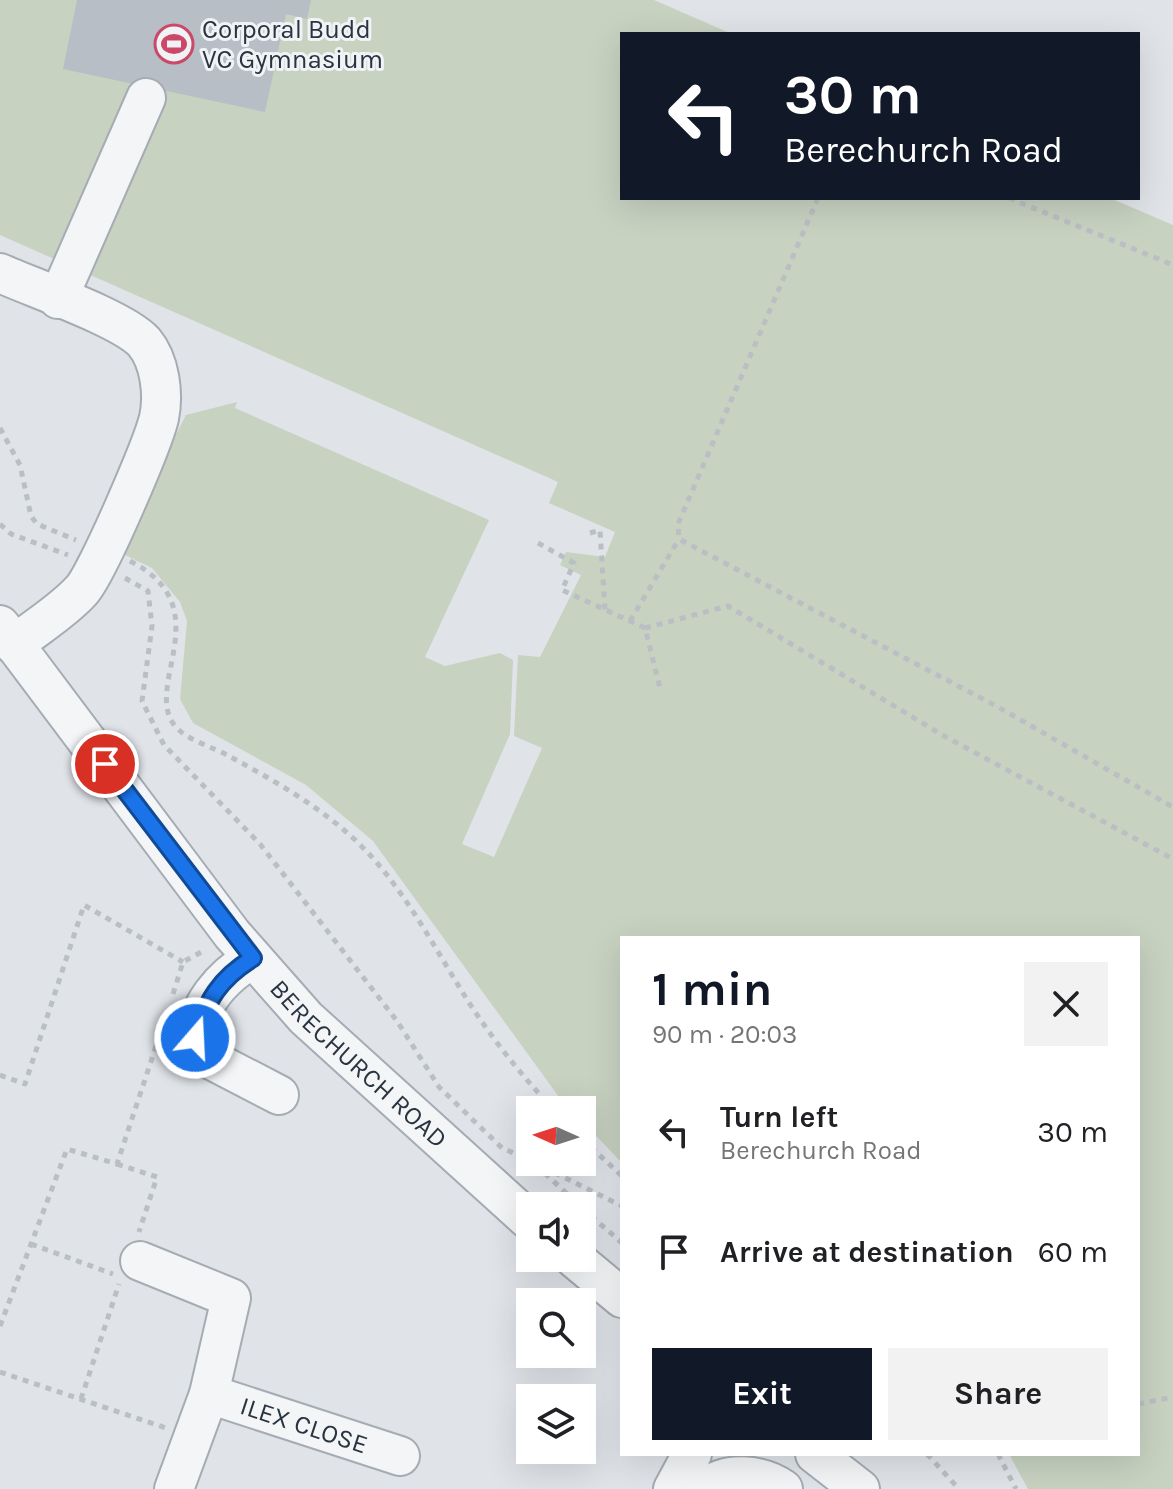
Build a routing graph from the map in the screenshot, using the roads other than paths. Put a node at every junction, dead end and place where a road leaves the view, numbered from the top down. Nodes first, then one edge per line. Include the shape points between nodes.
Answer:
1 (146, 98) dead end
2 (0, 273) edge
3 (58, 299) junction
4 (7, 635) edge
5 (242, 946) junction
6 (279, 1095) dead end
7 (516, 1208) edge
8 (131, 1269) road end
9 (591, 1272) edge
10 (620, 1296) edge
11 (209, 1394) junction
12 (400, 1456) dead end
13 (818, 1456) edge
14 (686, 1481) edge
15 (174, 1489) edge
16 (783, 1489) edge
17 (860, 1489) edge

1 - 3 street
2 - 3 street
3 - 4 street via 124,327 144,342 161,387 159,417 82,591
4 - 5 street, BERECHURCH ROAD
5 - 6 street via 230,973 212,993 195,1045 200,1054
5 - 7 street, BERECHURCH ROAD via 306,1018
8 - 11 street, ILEX CLOSE via 231,1298
9 - 10 street
11 - 12 street, ILEX CLOSE
11 - 15 street, ILEX CLOSE
13 - 17 street
14 - 16 street via 710,1484 744,1476 769,1479

